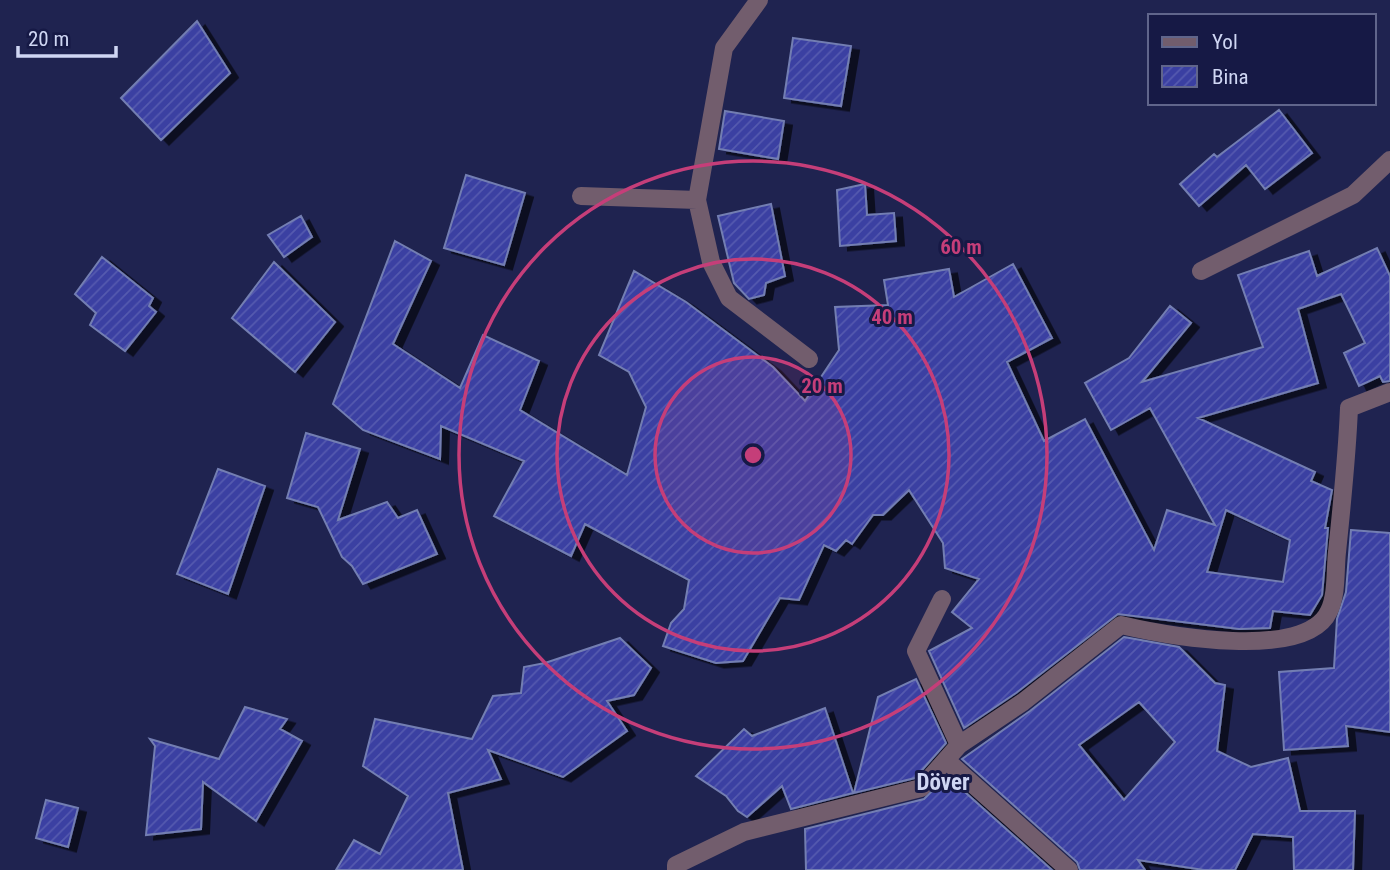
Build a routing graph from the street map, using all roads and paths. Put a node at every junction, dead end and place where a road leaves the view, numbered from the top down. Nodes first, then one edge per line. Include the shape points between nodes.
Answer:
1 (759, 0) edge
2 (1390, 160) edge
3 (581, 196) dead end
4 (697, 200) junction
5 (1201, 271) dead end
6 (810, 359) dead end
7 (1390, 392) edge
8 (942, 599) dead end
9 (959, 745) junction
10 (946, 760) junction
11 (676, 870) edge
12 (1069, 870) edge

1 - 4 street via 724,48
2 - 5 street via 1353,195
3 - 4 street
4 - 6 street via 711,262 729,299
7 - 9 street via 1349,408 1329,612 1308,633 1257,641 1162,635 1121,625 1023,702
8 - 9 street via 916,651
9 - 10 street
10 - 11 street via 921,788 744,832 676,864
10 - 12 street

